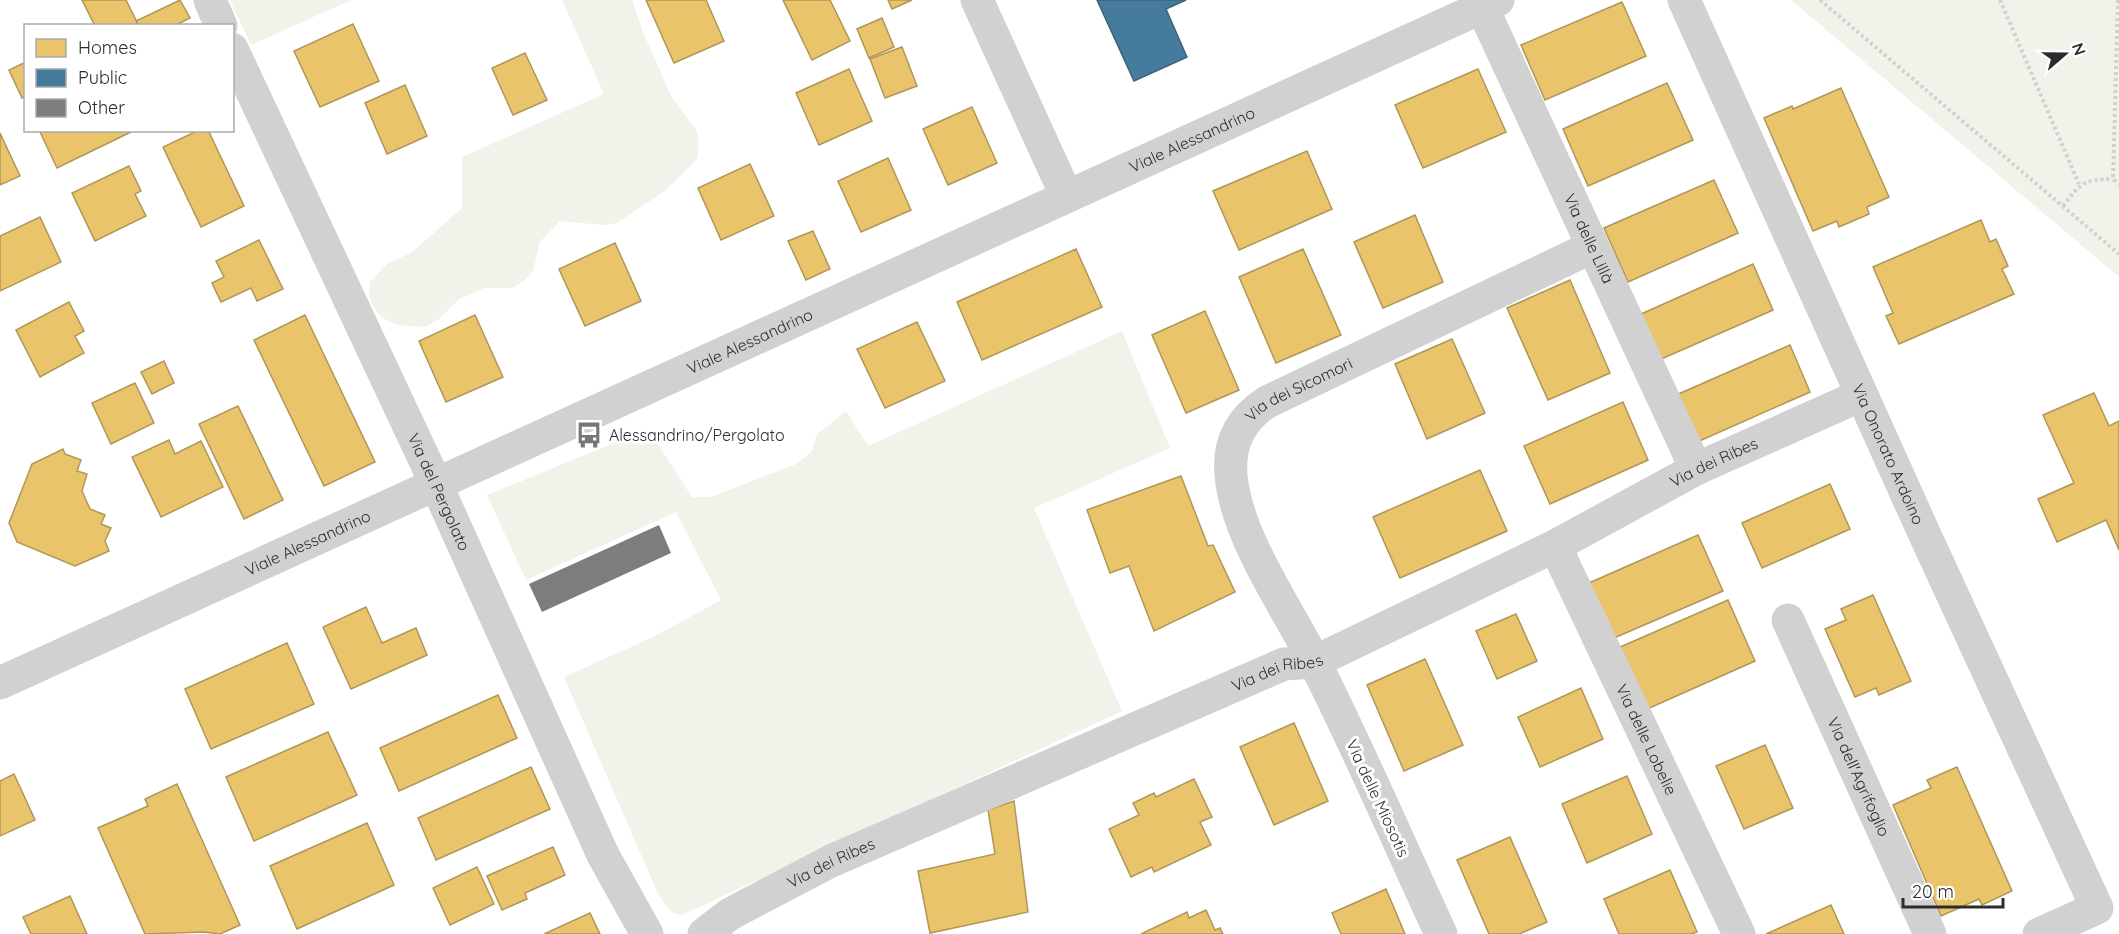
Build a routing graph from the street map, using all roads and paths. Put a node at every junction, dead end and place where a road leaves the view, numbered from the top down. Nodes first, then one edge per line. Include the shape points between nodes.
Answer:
1 (210, 0) edge
2 (977, 0) edge
3 (1684, 0) edge
4 (1820, 0) edge
5 (2000, 0) edge
6 (2118, 0) edge
7 (1490, 4) edge
8 (220, 24) edge
9 (234, 53) edge
10 (2112, 179) junction
11 (2079, 184) junction
12 (2119, 184) edge
13 (1066, 195) junction
14 (2063, 206) junction
15 (1592, 247) junction
16 (2119, 254) edge
17 (1846, 402) dead end
18 (1696, 470) junction
19 (436, 484) junction
20 (1555, 546) junction
21 (1788, 620) dead end
22 (1314, 662) junction
23 (0, 682) edge
24 (646, 934) edge
25 (704, 934) edge
26 (1441, 934) edge
27 (1739, 934) edge
28 (1930, 934) edge
29 (2039, 934) edge

1 - 8 street
2 - 13 street
3 - 29 street, Via Onorato Ardoino via 2097,908
4 - 14 path
5 - 11 path
6 - 10 path
7 - 13 street, Viale Alessandrino
7 - 15 street, Via delle Lillà
9 - 19 street, Via del Pergolato
10 - 11 path
10 - 12 path
11 - 14 path
13 - 19 street, Viale Alessandrino
14 - 16 path
15 - 18 street, Via delle Lillà
15 - 22 street, Via dei Sicomori via 1278,396 1240,426 1231,460 1238,514
17 - 18 street, Via dei Ribes
18 - 20 street, Via dei Ribes
19 - 23 street, Viale Alessandrino
19 - 24 street, Via del Pergolato via 603,855
20 - 22 street, Via dei Ribes
20 - 27 street, Via delle Lobelie
21 - 28 street, Via dell'Agrifoglio
22 - 25 street, Via dei Ribes via 1284,664 842,857 730,914
22 - 26 street, Via delle Miosotis

